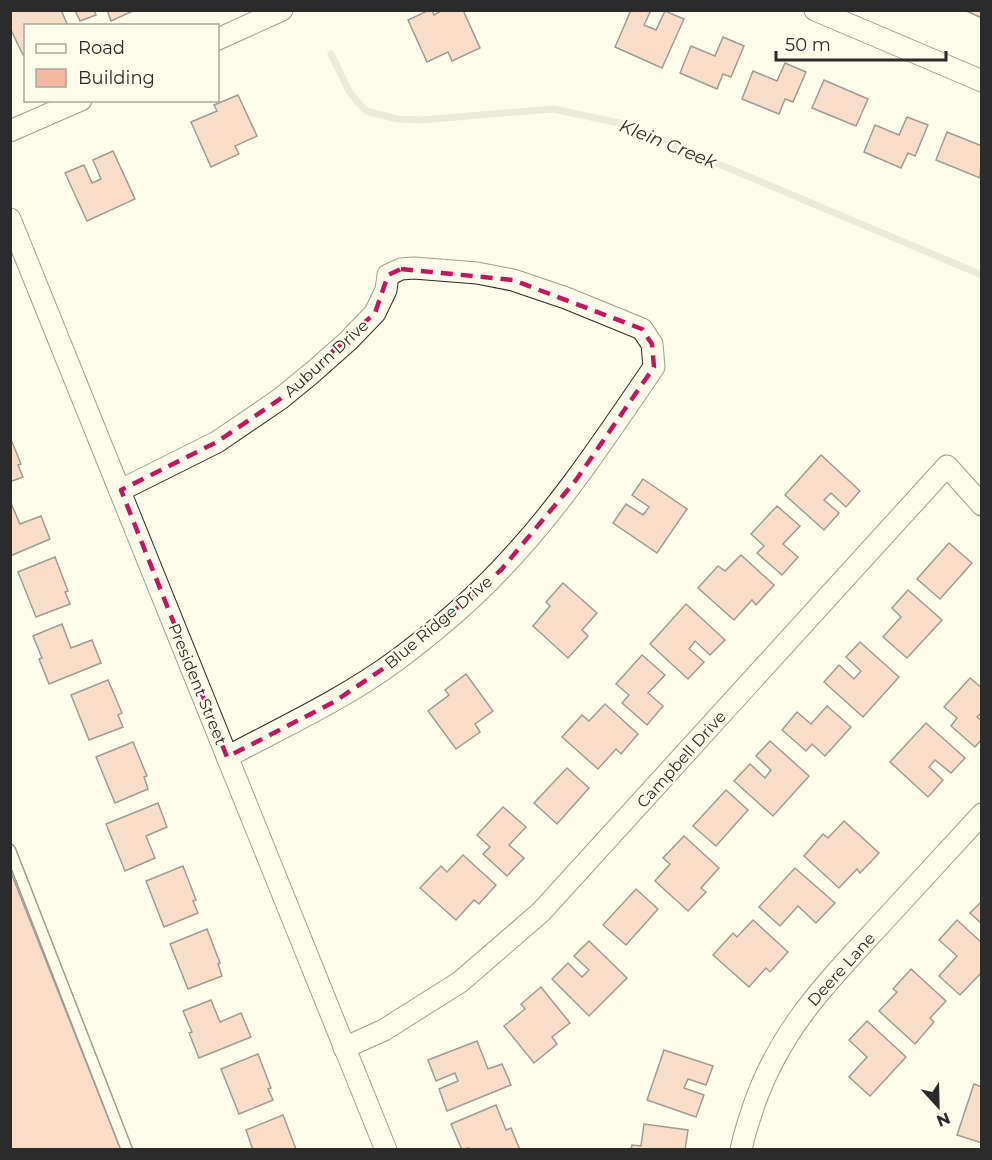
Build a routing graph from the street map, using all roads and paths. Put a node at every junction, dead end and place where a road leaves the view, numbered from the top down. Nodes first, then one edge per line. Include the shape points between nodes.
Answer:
1 (282, 10) edge
2 (815, 10) edge
3 (219, 39) edge
4 (981, 81) edge
5 (76, 102) edge
6 (10, 130) edge
7 (10, 219) edge
8 (652, 344) joint
9 (121, 490) junction
10 (981, 505) edge
11 (227, 757) junction
12 (981, 814) edge
13 (10, 850) edge
14 (345, 1048) junction
15 (127, 1149) edge
16 (386, 1149) edge
17 (741, 1149) edge

1 - 3 street
2 - 4 street
5 - 6 street
7 - 9 street, President Street
8 - 9 street, Auburn Drive via 642,329 513,280 477,273 401,269 388,274 386,291 375,313 280,399 217,442
8 - 11 street, Blue Ridge Drive via 654,367 576,480 501,570 396,660 334,702
9 - 11 street, President Street
10 - 14 street, Campbell Drive via 947,466 541,912 460,982 384,1030
11 - 14 street, President Street
12 - 17 street, Deere Lane via 800,1015 763,1080
13 - 15 lane
14 - 16 street, President Street

